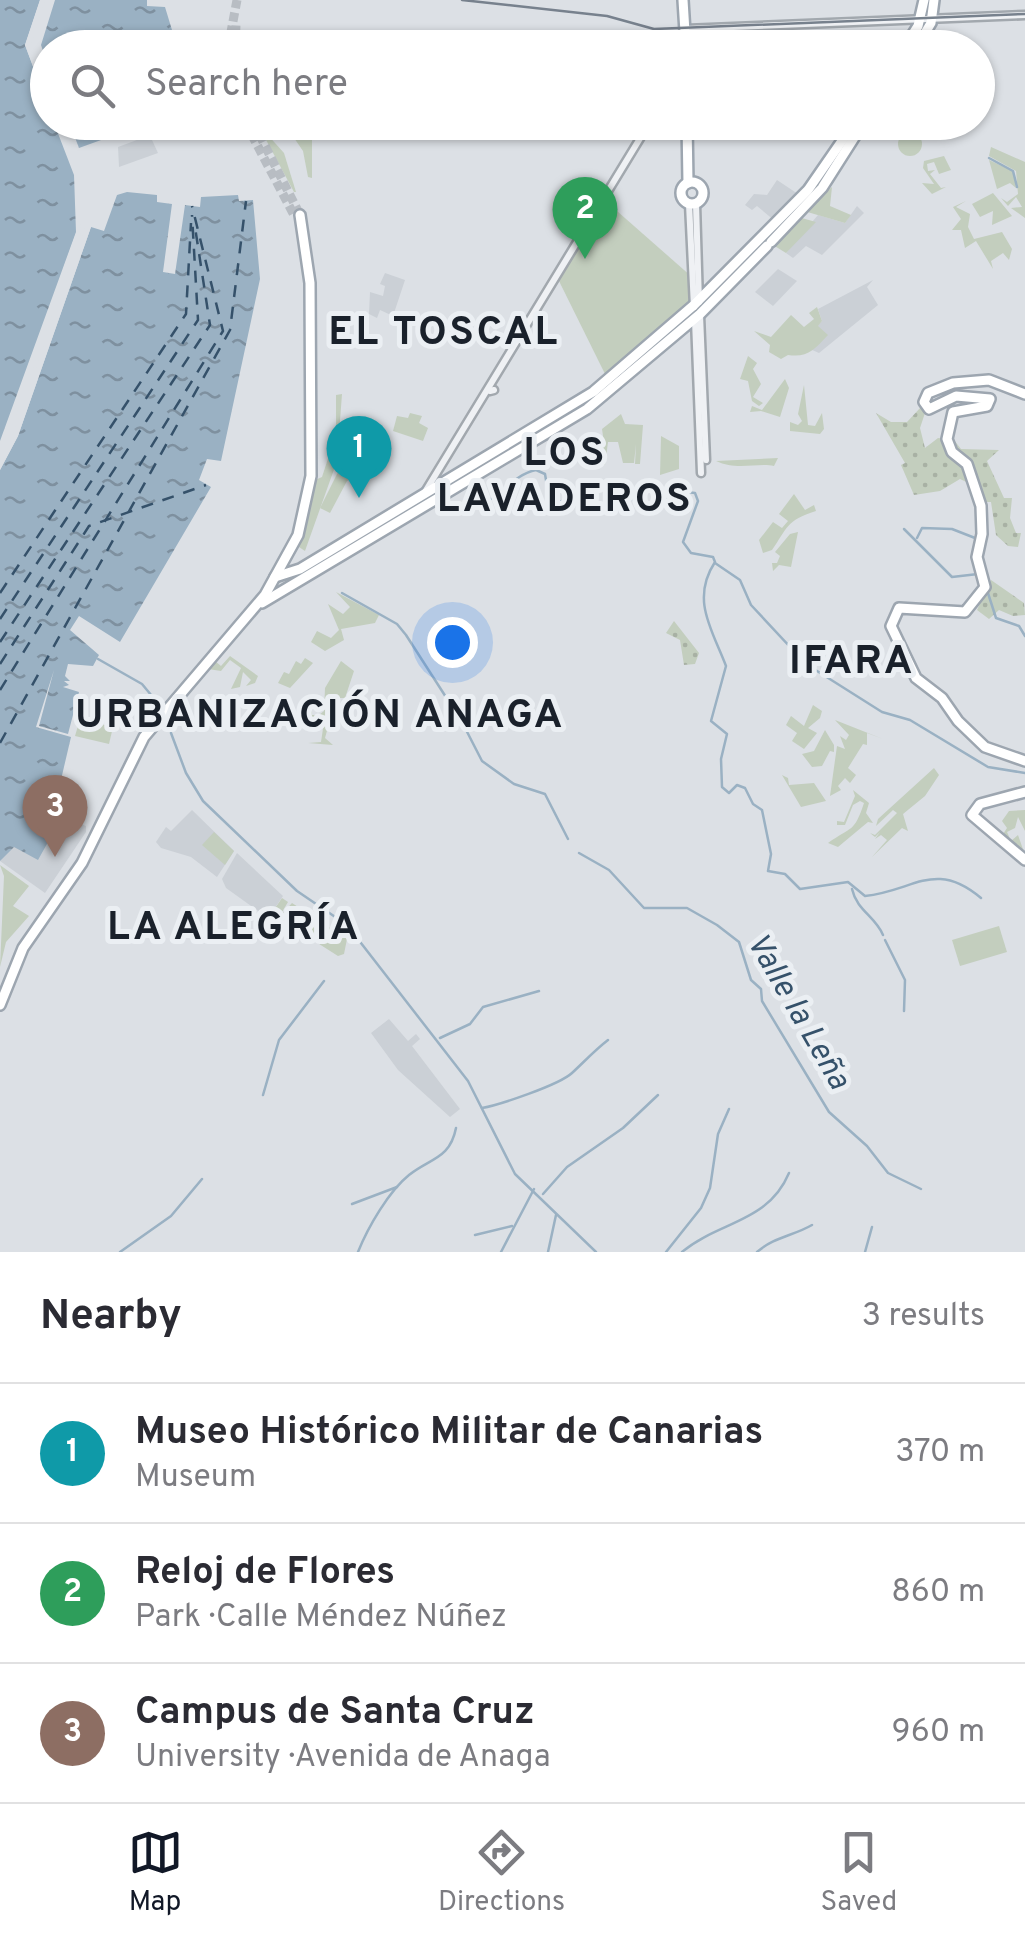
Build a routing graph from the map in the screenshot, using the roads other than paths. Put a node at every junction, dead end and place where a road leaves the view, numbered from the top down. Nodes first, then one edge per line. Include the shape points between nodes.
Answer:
1 (683, 0) edge
2 (924, 0) edge
3 (934, 0) edge
4 (1025, 15) edge
5 (932, 18) junction
6 (920, 20) junction
7 (685, 30) joint
8 (914, 30) edge
9 (926, 30) edge
10 (639, 140) edge
11 (690, 140) edge
12 (843, 140) edge
13 (854, 140) edge
14 (692, 183) junction
15 (692, 204) junction
16 (297, 216) tunnel mouth
17 (714, 292) junction
18 (697, 309) junction
19 (1025, 394) edge
20 (706, 460) dead end
21 (701, 473) dead end
22 (425, 499) junction
23 (276, 575) junction
24 (268, 596) junction
25 (237, 623) junction
26 (226, 641) junction
27 (192, 678) junction
28 (148, 732) junction
29 (1025, 761) edge
30 (1025, 792) edge
31 (1025, 860) edge
32 (0, 1004) edge

1 - 7 main road
2 - 6 main road
3 - 5 main road
4 - 5 street
5 - 6 street
5 - 9 main road
6 - 7 street
6 - 8 main road
10 - 22 street
11 - 14 main road
12 - 17 main road via 808,190
13 - 17 main road via 820,192
14 - 15 main road via 681,193
14 - 15 main road via 703,193
15 - 18 street
16 - 23 main road via 309,283 311,476 302,521
17 - 18 main road
18 - 20 street
18 - 21 street
18 - 22 main road via 609,385
19 - 29 main road via 994,380 928,393 929,408 956,396 990,401 953,412 946,438 967,464 980,502 977,557 984,587 966,612 899,608 891,626 916,678 958,721 985,747
22 - 23 main road via 300,569
22 - 24 main road
23 - 24 main road
23 - 25 main road
24 - 26 main road
25 - 26 main road
25 - 27 main road
26 - 27 main road
27 - 28 main road
27 - 28 main road
28 - 32 main road via 82,864 22,948
30 - 31 main road via 977,806 972,814

